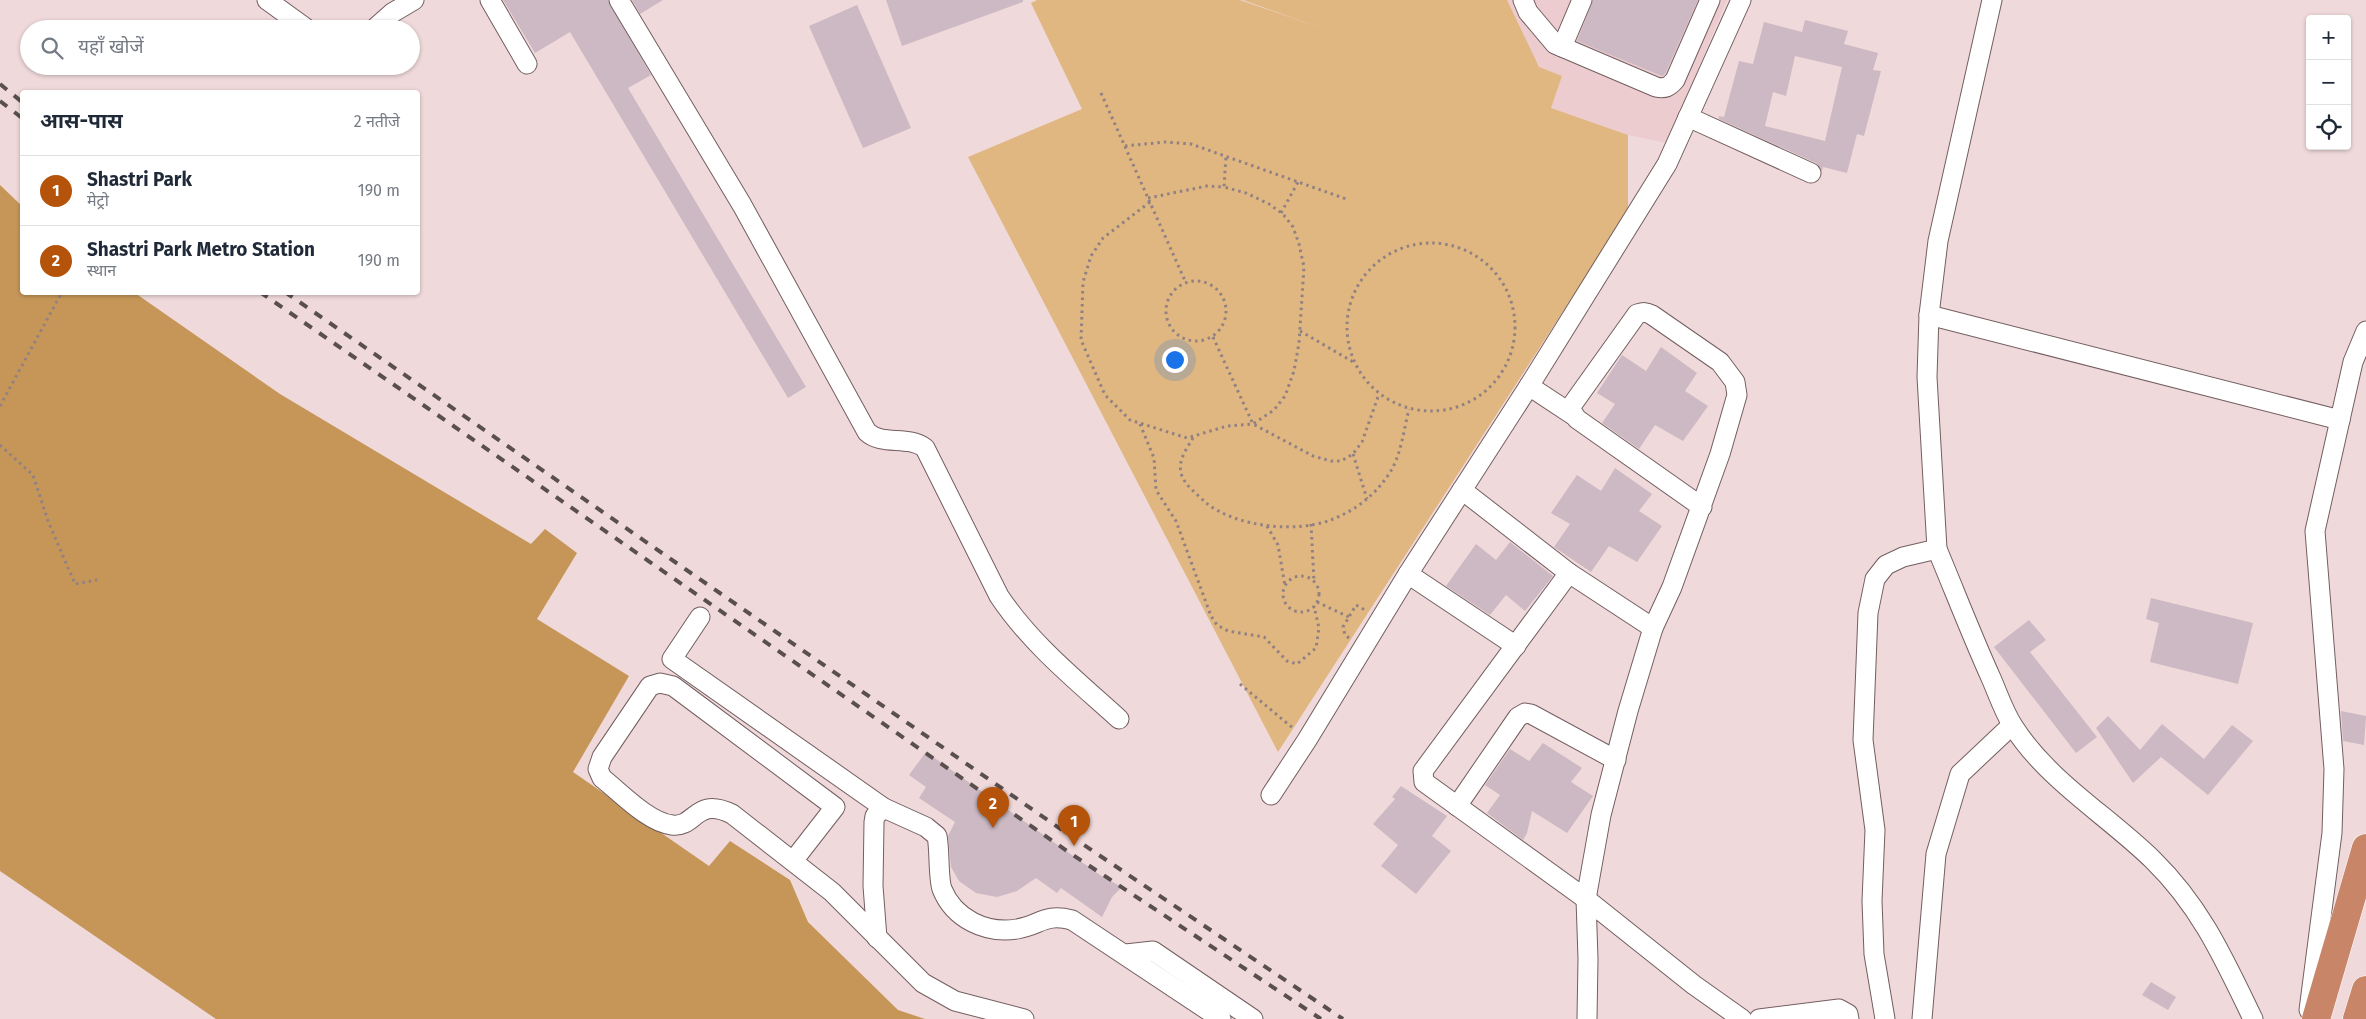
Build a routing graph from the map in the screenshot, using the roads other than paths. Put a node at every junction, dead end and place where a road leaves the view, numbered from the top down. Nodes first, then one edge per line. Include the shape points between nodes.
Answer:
1 (267, 0) edge
2 (414, 0) edge
3 (490, 0) edge
4 (619, 0) edge
5 (1523, 0) edge
6 (1582, 0) edge
7 (1710, 0) edge
8 (1741, 0) edge
9 (1992, 0) edge
10 (295, 20) edge
11 (384, 20) edge
12 (1562, 47) junction
13 (527, 64) dead end
14 (1688, 117) junction
15 (1811, 173) dead end
16 (1929, 315) junction
17 (2366, 331) edge
18 (1529, 386) junction
19 (1573, 415) junction
20 (2340, 420) junction
21 (1462, 490) junction
22 (1702, 507) junction
23 (1937, 549) junction
24 (1569, 573) junction
25 (1408, 574) junction
26 (700, 617) dead end
27 (1654, 628) junction
28 (1516, 646) junction
29 (1118, 719) dead end
30 (2012, 725) junction
31 (1616, 760) junction
32 (1271, 795) dead end
33 (1457, 806) junction
34 (884, 808) junction
35 (2366, 848) edge
36 (793, 861) junction
37 (1586, 899) junction
38 (877, 938) junction
39 (1126, 954) junction
40 (2366, 990) edge
41 (1024, 1019) edge
42 (1221, 1019) edge
43 (1253, 1019) edge
44 (1587, 1019) edge
45 (1742, 1019) edge
46 (1759, 1019) edge
47 (1849, 1019) edge
48 (1885, 1019) edge
49 (1922, 1019) edge
50 (2253, 1019) edge
51 (2307, 1019) edge
52 (2316, 1019) edge
53 (2357, 1019) edge

1 - 10 street
2 - 11 street
3 - 13 street
4 - 29 street via 742,205 867,432 874,438 909,441 924,448 999,596 1013,616 1029,636
5 - 12 street via 1528,12 1555,44
6 - 12 street
7 - 12 street via 1675,80 1664,89
8 - 14 street
9 - 16 street via 1938,241
14 - 15 street
14 - 18 street via 1667,164
16 - 20 street
16 - 23 street via 1927,377
17 - 20 street via 2353,362
18 - 19 street
18 - 21 street
19 - 22 street
19 - 22 street via 1572,405 1637,314 1646,312 1652,315 1720,362 1735,382 1737,395
20 - 51 street via 2315,538 2334,786 2332,833
21 - 24 street
21 - 25 street
22 - 27 street
23 - 30 street
23 - 48 street via 1886,565 1875,579 1868,612 1863,740 1875,830 1874,954
24 - 27 street
24 - 28 street
25 - 28 street
25 - 32 street
26 - 34 street via 672,659
27 - 31 street
28 - 33 street via 1423,771 1424,782
30 - 49 street via 1960,774 1936,854
30 - 50 street via 2054,774 2153,860 2185,896 2212,935
31 - 33 street via 1524,713 1518,717
31 - 37 street via 1601,815
33 - 37 street
34 - 38 street via 874,822 873,886
34 - 39 street via 926,827 937,836 942,888 954,908 970,922 995,930 1018,929 1050,916 1060,917 1072,920
35 - 52 highway
36 - 36 street via 732,814 719,808 708,808 674,826 655,820 602,778 598,769 602,757 650,686 660,683 672,686 835,808
36 - 38 street via 832,892
37 - 44 street
37 - 45 street
38 - 41 street via 923,983 955,1001
39 - 42 street
39 - 43 street via 1153,951
40 - 53 highway
46 - 47 street via 1839,1009 1848,1014

